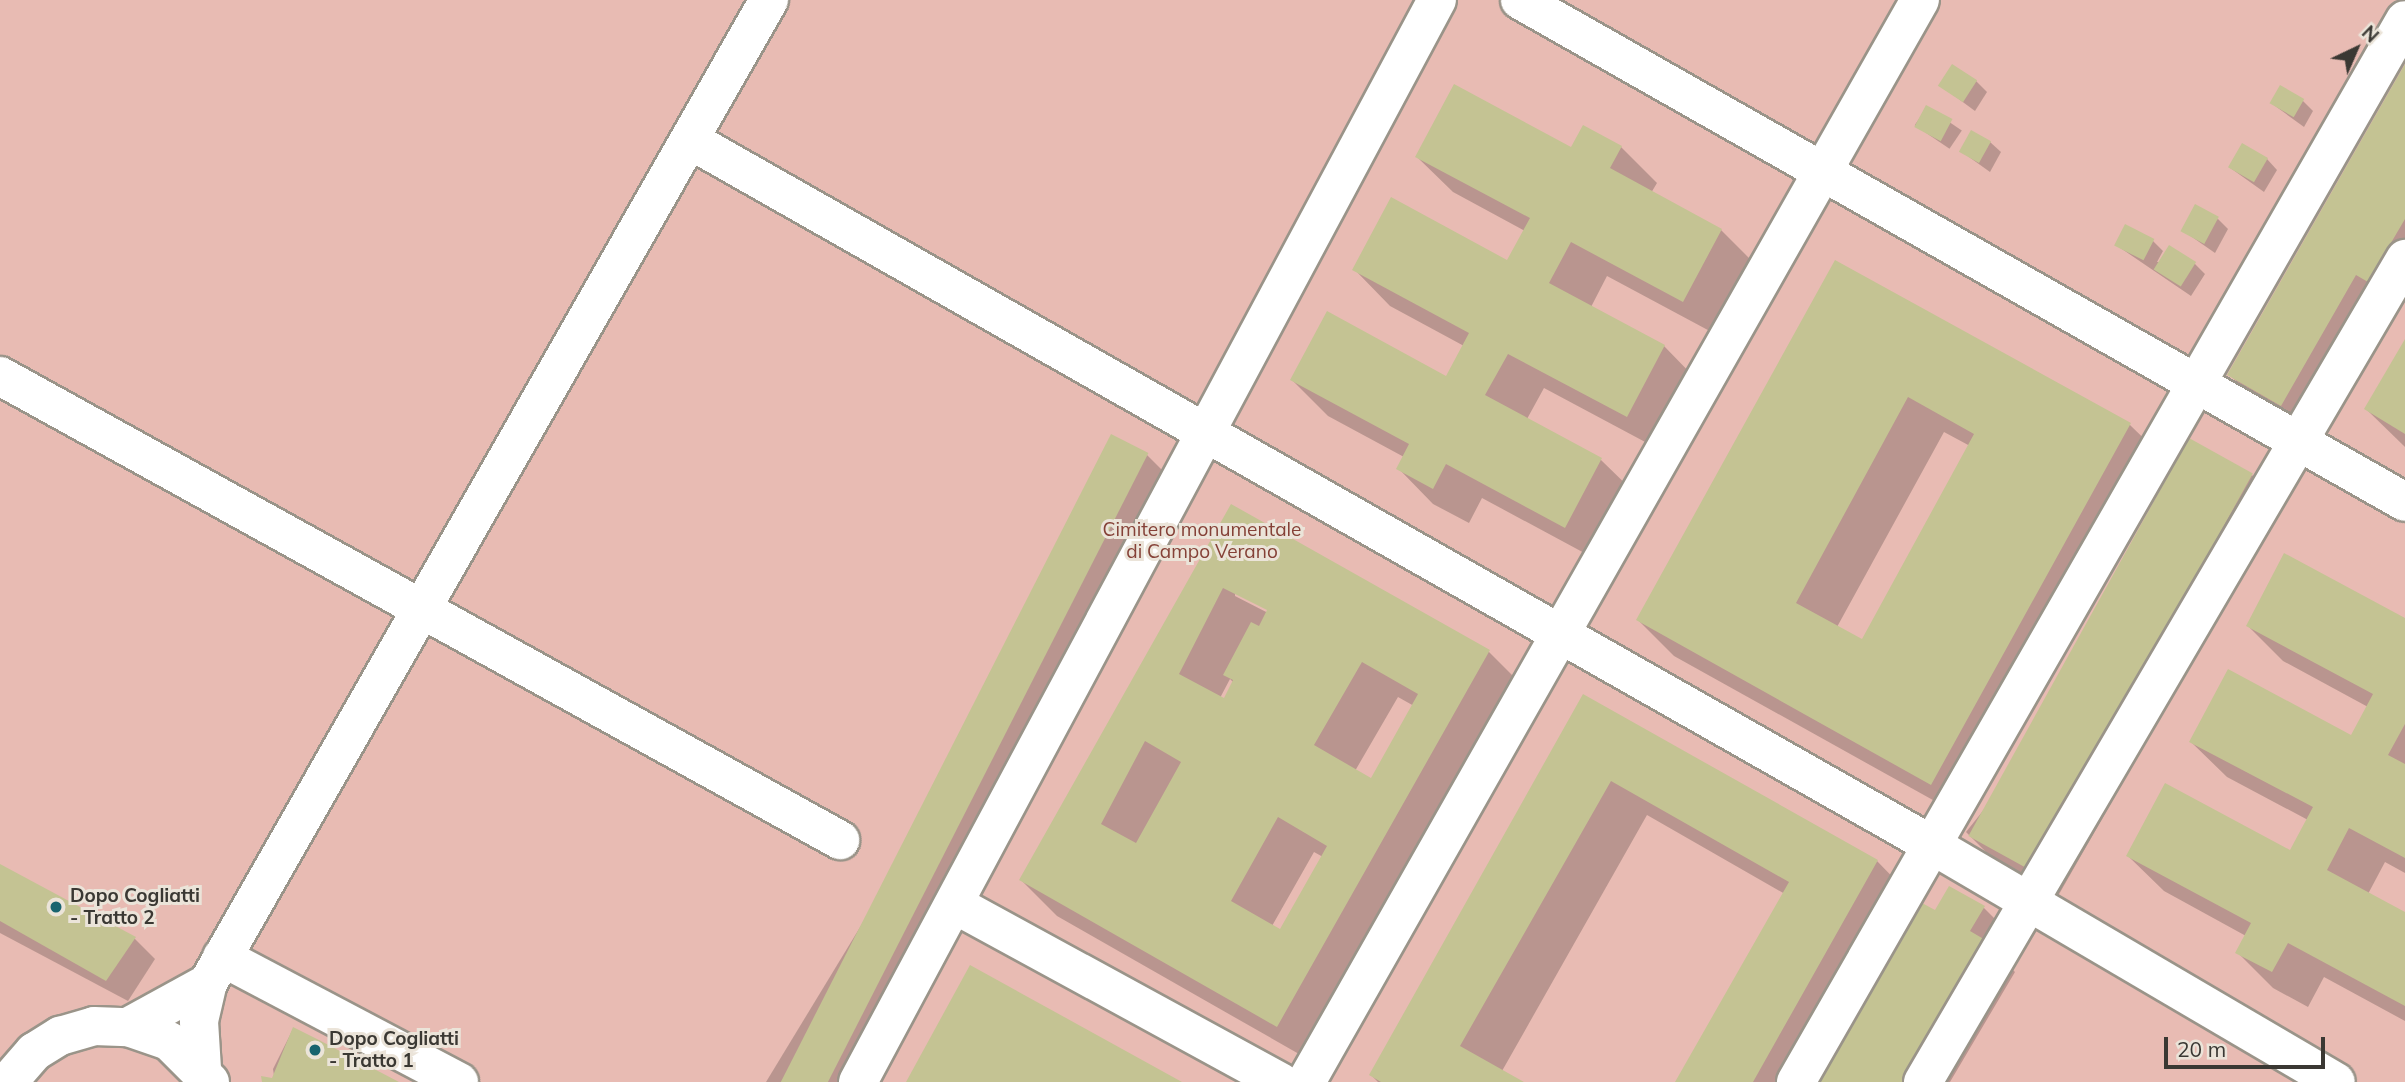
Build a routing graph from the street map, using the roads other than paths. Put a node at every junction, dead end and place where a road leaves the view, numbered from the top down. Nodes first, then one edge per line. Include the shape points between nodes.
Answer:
1 (769, 0) edge
2 (1437, 0) edge
3 (1520, 0) edge
4 (1920, 0) edge
5 (2405, 20) edge
6 (690, 140) junction
7 (1824, 175) junction
8 (2405, 259) edge
9 (0, 376) edge
10 (2196, 385) junction
11 (1206, 432) junction
12 (2298, 441) junction
13 (2405, 502) edge
14 (422, 610) junction
15 (1559, 639) junction
16 (840, 841) dead end
17 (1932, 845) junction
18 (2028, 901) junction
19 (954, 904) junction
20 (215, 970) junction
21 (128, 1027) junction
22 (206, 1075) edge
23 (6, 1078) edge
24 (458, 1082) edge
25 (858, 1082) edge
26 (1281, 1082) edge
27 (1306, 1082) edge
28 (1796, 1082) edge
29 (1923, 1082) edge
30 (2336, 1082) edge

1 - 6 lane
2 - 11 lane
3 - 7 lane
4 - 7 lane
5 - 10 lane
6 - 11 lane
6 - 14 lane
7 - 10 lane
7 - 15 lane
8 - 12 lane
9 - 14 lane
10 - 12 lane
10 - 17 lane
11 - 15 lane
11 - 19 lane
12 - 13 lane
12 - 18 lane
14 - 16 lane
14 - 20 lane
15 - 17 lane
15 - 27 lane
17 - 18 lane
17 - 28 lane
18 - 29 lane
18 - 30 lane
19 - 25 lane
19 - 26 lane
20 - 21 lane
20 - 22 lane via 199,1021
20 - 24 lane
21 - 22 lane via 169,1041
21 - 23 lane via 94,1026 60,1036

